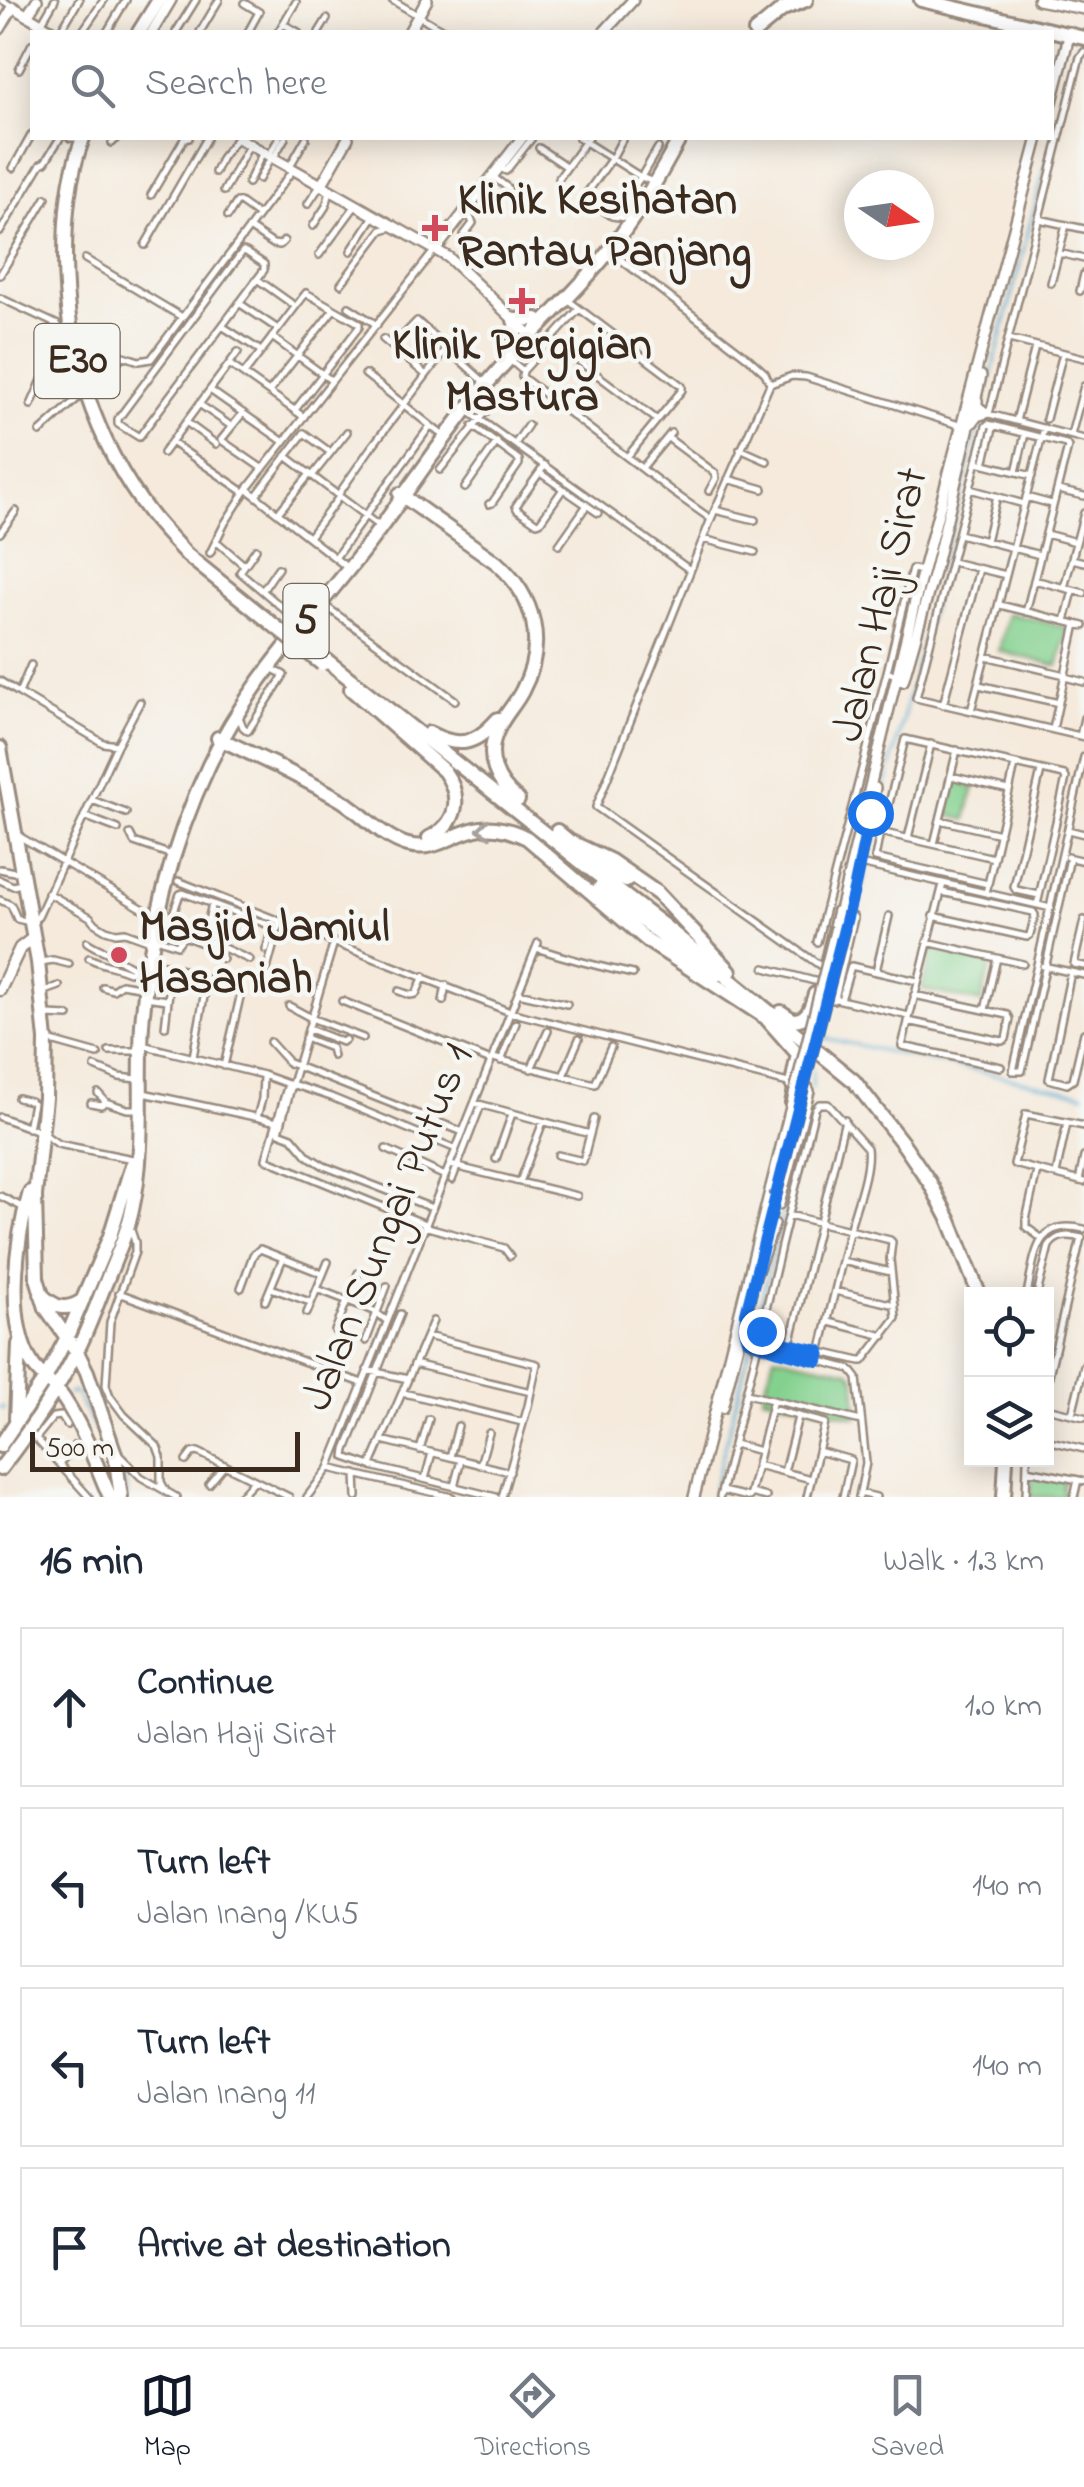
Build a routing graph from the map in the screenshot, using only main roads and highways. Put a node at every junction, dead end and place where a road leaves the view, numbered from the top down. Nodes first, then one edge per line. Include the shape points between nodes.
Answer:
1 (37, 0) edge
2 (151, 0) edge
3 (159, 0) edge
4 (171, 0) edge
5 (427, 0) edge
6 (633, 0) edge
7 (786, 0) edge
8 (806, 0) edge
9 (921, 0) edge
10 (949, 0) edge
11 (1038, 0) edge
12 (977, 3) edge
13 (1081, 9) edge
14 (27, 16) junction
15 (1016, 19) junction
16 (41, 27) edge
17 (0, 28) edge
18 (133, 30) edge
19 (140, 30) edge
20 (153, 30) edge
21 (413, 30) edge
22 (606, 30) edge
23 (748, 30) edge
24 (757, 30) edge
25 (1049, 30) edge
26 (1049, 30) edge
27 (1070, 37) edge
28 (1054, 80) edge
29 (1054, 95) edge
30 (82, 140) edge
31 (90, 140) edge
32 (347, 140) edge
33 (676, 140) edge
34 (677, 140) edge
35 (1039, 140) edge
36 (1040, 140) edge
37 (253, 142) edge
38 (520, 145) edge
39 (327, 187) junction
40 (436, 249) junction
41 (537, 319) junction
42 (514, 320) junction
43 (528, 333) junction
44 (514, 344) junction
45 (984, 368) junction
46 (970, 409) junction
47 (964, 448) junction
48 (403, 503) junction
49 (942, 521) junction
50 (190, 552) junction
51 (930, 584) junction
52 (918, 590) junction
53 (323, 661) junction
54 (351, 689) junction
55 (385, 704) junction
56 (239, 711) junction
57 (220, 735) junction
58 (244, 740) junction
59 (0, 748) edge
60 (209, 764) junction
61 (279, 764) junction
62 (4, 792) edge
63 (560, 844) junction
64 (170, 860) junction
65 (849, 889) junction
66 (155, 916) junction
67 (688, 927) junction
68 (29, 943) junction
69 (736, 976) junction
70 (816, 988) road end
71 (0, 990) edge
72 (836, 999) road end
73 (768, 1016) junction
74 (792, 1084) joint
75 (140, 1086) junction
76 (36, 1174) junction
77 (773, 1192) junction
78 (20, 1231) junction
79 (35, 1234) junction
80 (752, 1285) junction
81 (973, 1287) edge
82 (40, 1292) junction
83 (83, 1300) junction
84 (76, 1316) junction
85 (87, 1328) junction
86 (20, 1329) junction
87 (66, 1339) junction
88 (745, 1344) junction
89 (76, 1352) junction
90 (87, 1372) junction
91 (44, 1379) junction
92 (56, 1389) junction
93 (39, 1405) junction
94 (71, 1410) junction
95 (16, 1422) junction
96 (1, 1443) edge
97 (114, 1449) junction
98 (96, 1465) junction
99 (1002, 1467) edge
100 (0, 1469) edge
101 (124, 1475) junction
102 (108, 1491) edge
103 (122, 1497) edge
104 (697, 1497) edge
105 (1001, 1497) edge

1 - 14 main road
2 - 18 highway
3 - 19 highway
4 - 20 main road
5 - 21 main road
6 - 22 main road
7 - 23 highway
8 - 24 highway
9 - 15 highway
10 - 12 highway
11 - 13 main road
12 - 15 highway
14 - 16 main road
14 - 17 main road via 12,7
15 - 25 highway
15 - 26 highway
27 - 28 main road
27 - 29 main road
30 - 50 highway, E30 via 65,220 66,292 77,362 89,403 132,488
31 - 50 highway, E30 via 71,260 83,360 118,452
32 - 39 main road
33 - 41 highway, 5 via 584,271
34 - 43 highway, 5 via 604,258
35 - 46 main road, Jalan Haji Sirat
36 - 45 main road, Jalan Haji Sirat
37 - 39 main road
38 - 40 main road
39 - 40 main road
40 - 42 main road
41 - 42 highway
41 - 43 highway, 5
42 - 43 main road
42 - 44 highway
43 - 44 highway, 5
43 - 48 highway, 5
44 - 48 highway, 5 via 436,430
45 - 46 main road, Jalan Haji Sirat
45 - 47 main road via 977,401 988,414 974,420
46 - 47 main road, Jalan Haji Sirat
46 - 49 main road, Jalan Haji Sirat
47 - 49 main road, Jalan Haji Sirat
48 - 55 highway via 506,576 526,611 530,654 513,698 470,742 441,739
48 - 56 highway, 5
48 - 57 highway, 5 via 370,520 240,696
48 - 67 highway via 509,574 526,597 535,641 532,665 493,742 493,763 506,791 569,841 657,893
49 - 51 main road, Jalan Haji Sirat
49 - 52 main road, Jalan Haji Sirat
50 - 53 highway, E30, bridge via 225,588
51 - 52 main road via 930,566
51 - 65 main road, Jalan Haji Sirat via 875,788 867,866
52 - 65 main road, Jalan Haji Sirat via 868,768
53 - 54 highway, E30
53 - 55 highway, E30
54 - 61 highway via 452,782 456,797 447,826 433,837 408,839
54 - 73 highway, E30
55 - 63 highway, E30
56 - 57 highway, 5
56 - 58 highway via 235,730
57 - 58 highway
57 - 60 highway, 5
57 - 64 highway, 5 via 187,800
58 - 60 highway
58 - 61 highway
59 - 62 highway
60 - 64 highway, 5
73 -> 61 highway via 649,942 527,838 493,826 430,845 408,844
62 - 68 highway via 22,869
63 - 67 highway via 628,882
63 - 73 highway, E30
64 - 66 highway, 5
64 - 66 highway, 5
65 - 72 main road via 851,924
65 - 77 main road, Jalan Haji Sirat, bridge
66 - 75 highway, 5 via 142,968
67 - 69 highway
68 - 71 main road
68 - 76 highway via 46,1040
69 - 70 highway via 793,1020 809,1012
69 - 73 highway
73 - 74 highway via 798,1054
73 - 81 highway, E30 via 834,1073 893,1141 926,1189
74 - 80 main road via 809,1091
75 - 83 highway, 5 via 133,1159
75 - 85 highway, 5 via 140,1169 130,1220
76 - 78 highway
76 - 79 highway
77 - 80 main road, Jalan Haji Sirat
77 - 88 main road, Jalan Haji Sirat
78 - 79 highway via 28,1227
78 - 86 highway
79 - 82 highway
80 - 88 main road, Jalan Haji Sirat
82 - 83 highway via 64,1308
82 - 87 highway
83 - 84 highway, 5
84 - 85 highway via 74,1330
84 - 87 highway, 5
85 - 89 highway, 5
85 - 90 highway
86 - 91 highway
86 - 95 highway
87 - 89 highway
87 - 91 highway, 5
88 - 104 main road, Jalan Haji Sirat
88 - 104 main road, Jalan Haji Sirat
89 - 90 highway
89 - 92 highway, 5
90 - 97 highway
91 - 92 highway
91 - 93 highway, 5
92 - 93 highway, 5
92 - 94 highway
93 - 94 highway
93 - 95 highway, 5
93 - 100 highway, 5 via 32,1434
94 - 98 highway
95 - 96 highway, 5
97 - 98 highway via 112,1467
97 - 101 highway
98 - 102 highway
99 - 105 highway
101 - 102 highway via 105,1476
101 - 103 highway

